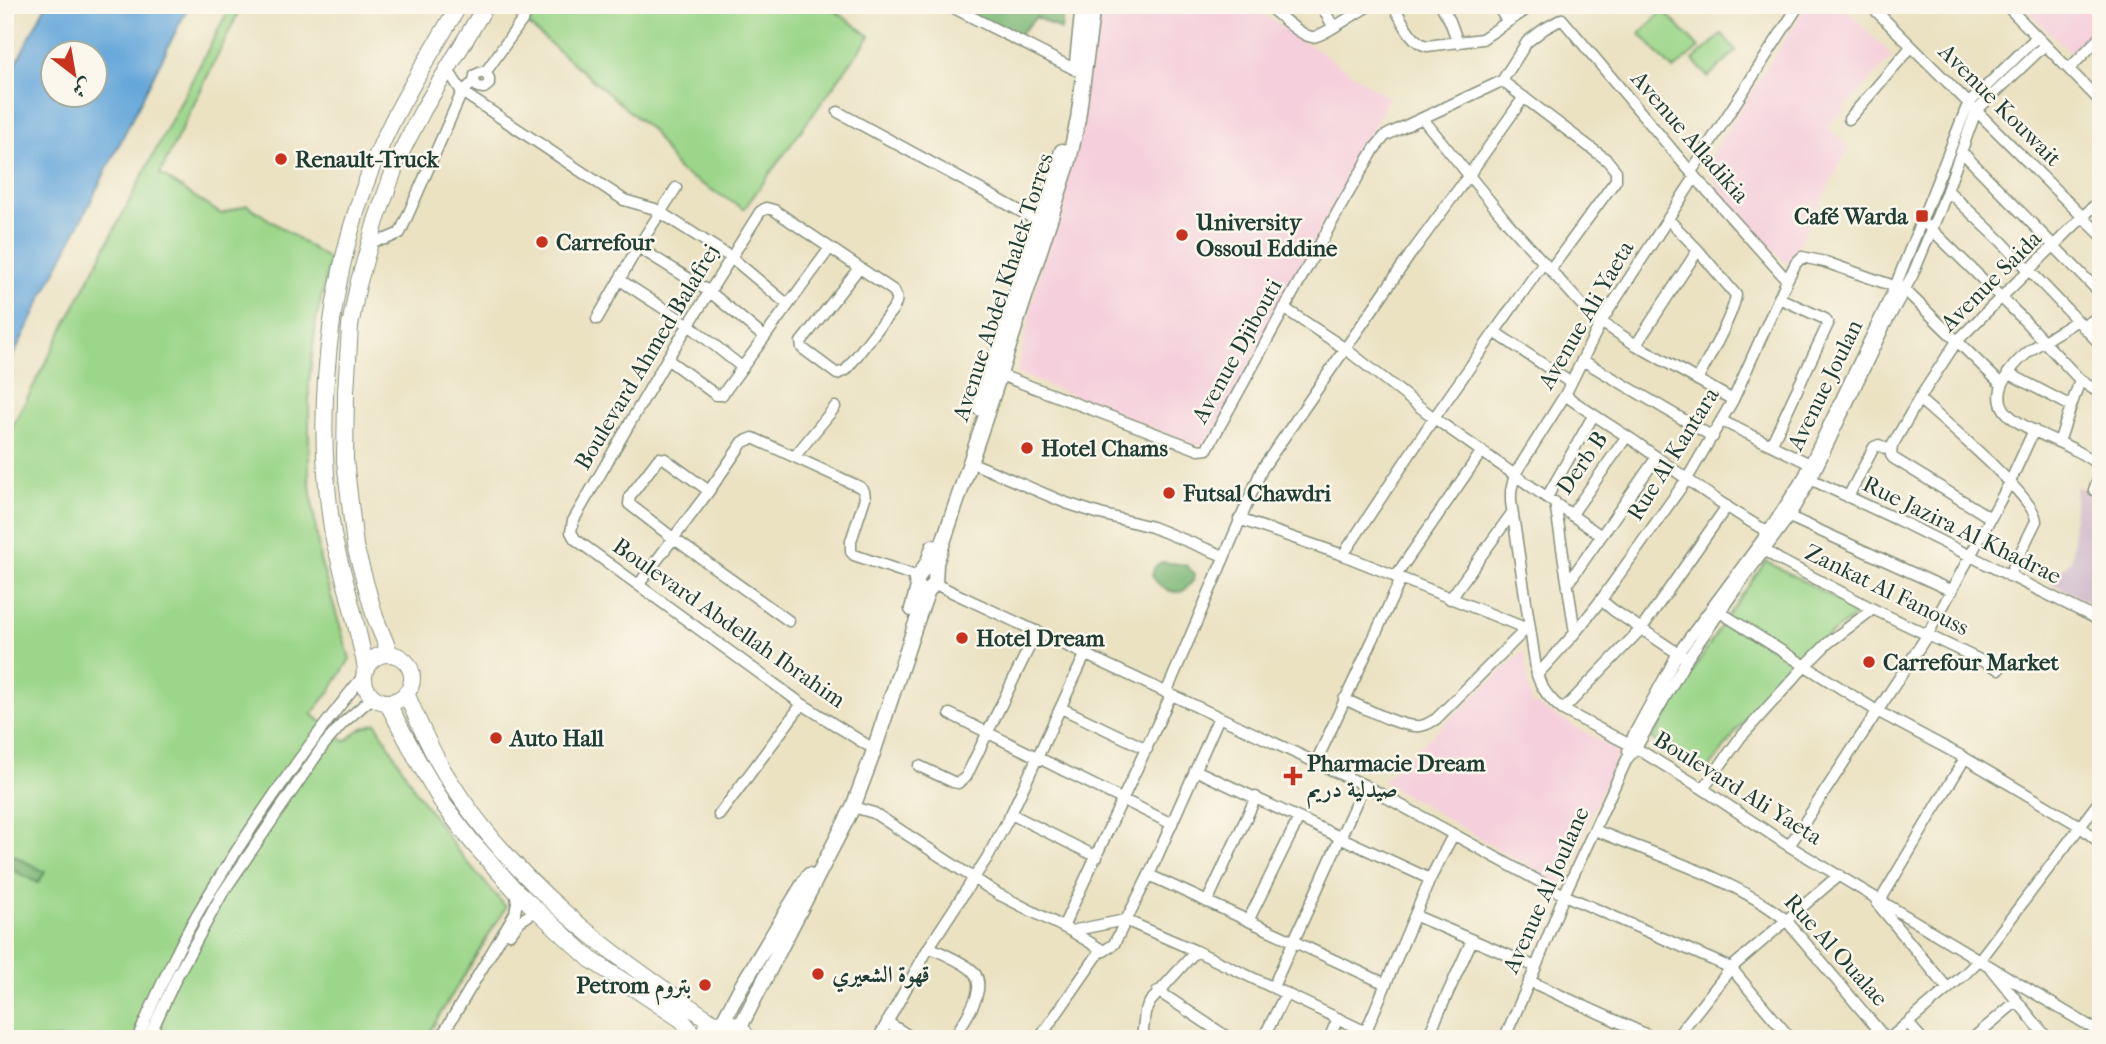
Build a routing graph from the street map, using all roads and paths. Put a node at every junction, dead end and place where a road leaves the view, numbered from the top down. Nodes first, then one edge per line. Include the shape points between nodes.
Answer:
1 (459, 5) edge
2 (486, 5) edge
3 (533, 5) edge
4 (948, 5) edge
5 (1083, 5) edge
6 (1093, 5) edge
7 (1267, 5) edge
8 (1321, 5) edge
9 (1370, 5) edge
10 (1394, 5) edge
11 (1441, 5) edge
12 (1497, 5) edge
13 (1533, 5) edge
14 (1799, 5) edge
15 (1870, 5) edge
16 (2006, 5) edge
17 (1507, 21) junction
18 (1333, 26) junction
19 (2101, 36) edge
20 (2041, 41) junction
21 (1458, 43) junction
22 (1911, 47) junction
23 (2069, 69) junction
24 (448, 70) junction
25 (1076, 70) junction
26 (1502, 82) junction
27 (478, 85) junction
28 (461, 92) junction
29 (1524, 97) junction
30 (477, 102) junction
31 (2101, 102) edge
32 (1972, 108) junction
33 (838, 112) dead end
34 (1423, 118) junction
35 (1849, 119) dead end
36 (1962, 152) junction
37 (1693, 175) junction
38 (1469, 176) junction
39 (676, 188) dead end
40 (1947, 190) junction
41 (2101, 199) edge
42 (661, 212) junction
43 (2084, 218) junction
44 (1668, 219) junction
45 (1040, 222) junction
46 (1927, 225) junction
47 (2101, 236) edge
48 (370, 241) junction
49 (2054, 246) junction
50 (638, 247) junction
51 (830, 248) junction
52 (1698, 250) junction
53 (732, 258) junction
54 (1547, 266) junction
55 (859, 268) junction
56 (2028, 270) junction
57 (620, 280) junction
58 (1787, 280) junction
59 (1900, 289) junction
60 (710, 292) junction
61 (2101, 294) edge
62 (2001, 297) junction
63 (1779, 298) junction
64 (788, 304) junction
65 (1284, 308) junction
66 (2101, 315) edge
67 (597, 319) dead end
68 (1601, 322) junction
69 (2080, 324) junction
70 (689, 326) junction
71 (1496, 333) junction
72 (764, 337) junction
73 (1957, 341) junction
74 (2044, 342) junction
75 (1636, 345) junction
76 (2101, 345) edge
77 (1346, 350) junction
78 (667, 359) junction
79 (1582, 360) junction
80 (743, 369) junction
81 (995, 373) junction
82 (2008, 373) junction
83 (1697, 380) junction
84 (2080, 380) junction
85 (1571, 383) junction
86 (2003, 386) junction
87 (2101, 394) edge
88 (1564, 395) junction
89 (1919, 399) junction
90 (1733, 400) junction
91 (2071, 406) junction
92 (835, 407) dead end
93 (1593, 416) junction
94 (1434, 418) junction
95 (1722, 421) junction
96 (2034, 430) junction
97 (1627, 436) junction
98 (1713, 436) junction
99 (2059, 442) junction
100 (1772, 445) junction
101 (1482, 451) junction
102 (1891, 451) junction
103 (795, 456) junction
104 (1657, 457) junction
105 (970, 462) junction
106 (1810, 464) junction
107 (2101, 466) edge
108 (2101, 472) edge
109 (1515, 474) junction
110 (1808, 478) junction
111 (1687, 480) junction
112 (2010, 482) junction
113 (2094, 490) dead end
114 (709, 491) junction
115 (1849, 497) junction
116 (1551, 500) junction
117 (1727, 506) junction
118 (1512, 513) junction
119 (1572, 514) junction
120 (1785, 515) junction
121 (1989, 517) junction
122 (1239, 519) junction
123 (570, 532) joint
124 (1768, 532) junction
125 (1600, 535) junction
126 (673, 538) junction
127 (1762, 548) junction
128 (1343, 555) junction
129 (1224, 556) junction
130 (1969, 557) junction
131 (2009, 576) junction
132 (1398, 578) junction
133 (926, 581) junction
134 (1568, 583) junction
135 (639, 584) junction
136 (1952, 591) junction
137 (1450, 599) junction
138 (1601, 600) junction
139 (1873, 609) junction
140 (1716, 610) junction
141 (789, 621) dead end
142 (2101, 621) edge
143 (1642, 628) junction
144 (1528, 630) junction
145 (1037, 631) junction
146 (1575, 633) junction
147 (1928, 634) junction
148 (390, 654) junction
149 (1085, 654) junction
150 (1683, 656) junction
151 (1805, 666) junction
152 (1999, 669) dead end
153 (365, 671) junction
154 (1536, 675) junction
155 (407, 693) junction
156 (1169, 694) junction
157 (1344, 699) junction
158 (380, 700) junction
159 (802, 704) junction
160 (1061, 708) junction
161 (1563, 710) junction
162 (1877, 711) junction
163 (950, 714) dead end
164 (1219, 717) junction
165 (988, 732) junction
166 (867, 745) junction
167 (1633, 746) junction
168 (1147, 749) junction
169 (1039, 757) junction
170 (1965, 758) junction
171 (1316, 762) junction
172 (919, 766) dead end
173 (1195, 770) junction
174 (1364, 785) junction
175 (1703, 789) junction
176 (1256, 797) junction
177 (1124, 799) junction
178 (2101, 799) edge
179 (856, 800) junction
180 (1011, 814) junction
181 (719, 815) dead end
182 (1298, 818) junction
183 (1172, 824) junction
184 (2080, 826) junction
185 (1595, 830) junction
186 (1453, 835) junction
187 (1340, 838) junction
188 (2101, 844) edge
189 (1788, 846) junction
190 (1097, 857) junction
191 (1149, 875) junction
192 (1839, 875) junction
193 (974, 877) junction
194 (1430, 879) junction
195 (515, 890) junction
196 (1564, 895) junction
197 (1875, 898) junction
198 (1207, 902) junction
199 (536, 911) junction
200 (1416, 916) junction
201 (1125, 920) junction
202 (1786, 920) junction
203 (1248, 921) junction
204 (1067, 929) junction
205 (1472, 940) junction
206 (1294, 941) junction
207 (929, 947) junction
208 (1101, 950) junction
209 (1196, 951) junction
210 (1982, 960) junction
211 (1536, 967) junction
212 (1731, 968) junction
213 (1529, 981) junction
214 (1386, 984) junction
215 (1273, 987) junction
216 (1948, 989) junction
217 (1158, 991) junction
218 (1286, 993) junction
219 (2017, 1001) junction
220 (1338, 1018) junction
221 (718, 1022) junction
222 (887, 1022) junction
223 (1908, 1023) junction
224 (1366, 1031) junction
225 (744, 1033) edge
226 (2101, 1033) edge
227 (137, 1039) edge
228 (148, 1039) edge
229 (440, 1039) edge
230 (448, 1039) edge
231 (698, 1039) edge
232 (878, 1039) edge
233 (914, 1039) edge
234 (953, 1039) edge
235 (1039, 1039) edge
236 (1142, 1039) edge
237 (1230, 1039) edge
238 (1263, 1039) edge
239 (1329, 1039) edge
240 (1381, 1039) edge
241 (1427, 1039) edge
242 (1504, 1039) edge
243 (1656, 1039) edge
244 (1675, 1039) edge
245 (1791, 1039) edge
246 (1888, 1039) edge
247 (1922, 1039) edge
248 (1972, 1039) edge
249 (2048, 1039) edge

1 - 153 highway via 373,165 338,282 330,333 326,471 334,535
2 - 24 highway
3 - 27 street via 485,73 475,75
4 - 25 street
5 - 25 main road, Avenue Abdel Khalek Torres
6 - 81 main road, Avenue Abdel Khalek Torres via 1069,161
7 - 18 street via 1309,37 1322,35
8 - 18 street
9 - 18 street
10 - 21 street via 1420,44
11 - 21 street
12 - 17 street
13 - 17 street
14 - 37 street, Avenue Ali Yaeta
15 - 22 street, Avenue Kouwait
16 - 20 street
17 - 21 street via 1482,39
19 - 23 street
20 - 23 street
20 - 32 street, Avenue Joulan
22 - 32 street, Avenue Kouwait
22 - 35 street
23 - 31 street
24 - 28 street
24 - 48 highway via 399,156
25 - 45 main road, Avenue Abdel Khalek Torres via 1065,137
26 - 29 street
26 - 34 street, Avenue Djibouti
26 - 37 street, Avenue Alladikia via 1527,42 1562,19
27 - 28 street
27 - 30 street
28 - 30 street
28 - 48 street via 400,233
29 - 38 street
29 - 54 street via 1607,160 1617,173
30 - 42 street via 624,200
32 - 36 street, Avenue Joulan
32 - 43 street, Avenue Kouwait
32 - 46 street, Avenue Joulan
33 - 45 street
34 - 38 street
34 - 65 street, Avenue Djibouti via 1385,136 1375,148
36 - 40 street, Avenue Joulan
36 - 49 street
37 - 44 street, Avenue Ali Yaeta
37 - 58 street, Avenue Alladikia
38 - 54 street
38 - 77 street
39 - 42 street
40 - 46 street, Avenue Joulan
40 - 56 street
41 - 43 street, Avenue Saida
42 - 50 street
42 - 53 street
43 - 47 street, Avenue Kouwait
43 - 49 street, Avenue Saida
44 - 52 street
44 - 68 street, Avenue Ali Yaeta
45 - 81 main road, Avenue Abdel Khalek Torres
46 - 59 street, Avenue Joulan
46 - 62 street
48 - 148 highway via 350,326 345,460 355,546
49 - 56 street, Avenue Saida
49 - 61 street
50 - 57 street
50 - 60 street
51 - 53 street, Boulevard Ahmed Balafrej via 766,208
51 - 55 street
51 - 64 street
52 - 75 street
52 - 83 street via 1736,295
53 - 60 street, Boulevard Ahmed Balafrej
53 - 64 street
54 - 68 street
54 - 71 street
55 - 55 street via 801,342 802,348 837,374 846,370 897,300 894,291
56 - 62 street, Avenue Saida
56 - 69 street
57 - 67 street
57 - 70 street
58 - 59 street, Rue Al Kantara via 1802,257
58 - 63 street, Rue Al Kantara
59 - 73 street
59 - 106 street, Avenue Joulan
59 - 110 street, Avenue Joulan
60 - 70 street, Boulevard Ahmed Balafrej
60 - 72 street
62 - 73 street, Avenue Saida
62 - 74 street
63 - 90 street, Rue Al Kantara
63 - 100 street via 1828,324
64 - 72 street
65 - 77 street
65 - 81 street, Avenue Djibouti via 1207,449 1199,450
66 - 69 street
68 - 75 street
68 - 79 street, Avenue Ali Yaeta
69 - 74 street
69 - 76 street
70 - 78 street, Boulevard Ahmed Balafrej
70 - 80 street
71 - 85 street
71 - 94 street
72 - 80 street
73 - 86 street
73 - 89 street, Avenue Saida
74 - 82 street via 2027,352
74 - 84 street
75 - 83 street
77 - 94 street
77 - 122 street via 1262,469
78 - 80 street via 718,396
78 - 123 street, Boulevard Ahmed Balafrej
79 - 85 street, Avenue Ali Yaeta
79 - 98 street
81 - 105 main road, Avenue Abdel Khalek Torres
81 - 133 main road, Avenue Abdel Khalek Torres via 928,562
82 - 86 street
82 - 91 street
83 - 90 street
84 - 87 street
84 - 91 street
85 - 88 street, Avenue Ali Yaeta
86 - 96 street via 2004,410
88 - 93 street
88 - 109 street, Avenue Ali Yaeta
89 - 102 street, Avenue Saida
89 - 112 street
90 - 95 street, Rue Al Kantara
91 - 99 street
92 - 103 street
93 - 97 street
93 - 116 street
94 - 101 street
94 - 128 street
95 - 98 street, Rue Al Kantara
95 - 100 street
96 - 99 street
96 - 112 street
97 - 104 street
97 - 119 street, Derb B
98 - 111 street, Rue Al Kantara
99 - 107 street
100 - 106 street
101 - 109 street
101 - 132 street
102 - 115 street via 1874,447
102 - 121 street via 1892,458
103 - 114 street via 756,438 746,439
103 - 133 street via 864,491 852,553
104 - 111 street
104 - 125 street
105 - 129 street via 1066,503 1152,527
105 - 133 main road, Avenue Abdel Khalek Torres
106 - 110 street, Avenue Joulan
108 - 113 street
109 - 116 street
109 - 118 street, Boulevard Ali Yaeta
110 - 115 street, Rue Jazira Al Khadrae
110 - 120 street, Avenue Joulan
111 - 117 street
111 - 138 street, Rue Al Kantara
112 - 121 street
112 - 131 street via 2037,517
114 - 126 street
114 - 126 street via 665,459 655,460 629,503
115 - 130 street, Rue Jazira Al Khadrae
116 - 119 street
116 - 134 street
117 - 124 street
117 - 143 street
118 - 137 street
118 - 144 street, Boulevard Ali Yaeta
119 - 125 street
120 - 124 street, Avenue Joulan
120 - 127 street, Avenue Joulan
120 - 136 street
121 - 130 street
122 - 128 street
122 - 129 street
123 - 135 street, Boulevard Abdellah Ibrahim
124 - 127 street, Avenue Joulan
125 - 134 street
126 - 135 street
126 - 141 street
127 - 139 street, Zankat Al Fanouss
127 - 140 street, Avenue Joulan
128 - 132 street
129 - 156 street
130 - 131 street, Rue Jazira Al Khadrae
130 - 136 street
131 - 142 street, Rue Jazira Al Khadrae
132 - 137 street
132 - 157 street
133 - 145 street
133 - 166 main road, Avenue Abdel Khalek Torres
133 - 179 main road, Avenue Abdel Khalek Torres
134 - 146 street
135 - 159 street, Boulevard Abdellah Ibrahim
136 - 147 street
137 - 144 street
138 - 143 street
138 - 146 street, Rue Al Kantara
139 - 147 street, Zankat Al Fanouss
139 - 151 street
140 - 150 street, Avenue Joulan
140 - 151 street
143 - 150 street
143 - 161 street
144 - 154 street, Boulevard Ali Yaeta
144 - 157 street via 1425,726 1402,724
145 - 149 street
145 - 165 street
146 - 154 street, Rue Al Kantara
147 - 152 street, Zankat Al Fanouss
147 - 162 street
148 - 153 highway via 376,657
148 - 155 highway via 410,669
149 - 156 street
149 - 160 street
150 - 167 street, Avenue Joulan
151 - 162 street
151 - 175 street
153 - 158 highway via 368,691
153 - 227 street via 308,745 205,900
154 - 161 street, Boulevard Ali Yaeta via 1543,690
155 - 158 highway
155 - 221 highway via 452,783 531,881 600,944
156 - 164 street
156 - 168 street
157 - 171 street
158 - 195 highway via 443,804
158 - 228 street via 343,723 323,747 222,894
159 - 166 street, Boulevard Abdellah Ibrahim
159 - 181 street
160 - 168 street
160 - 169 street
161 - 167 street, Boulevard Ali Yaeta
162 - 170 street
162 - 189 street
163 - 165 street
164 - 171 street
164 - 173 street
165 - 169 street
165 - 172 street via 966,777 958,783
166 - 221 main road, Avenue Abdel Khalek Torres via 834,828
167 - 175 street, Boulevard Ali Yaeta
167 - 185 street, Avenue Al Joulane
168 - 177 street
169 - 177 street
169 - 180 street
170 - 184 street
170 - 197 street
171 - 174 street
173 - 176 street
173 - 183 street
174 - 186 street
174 - 187 street
175 - 189 street, Boulevard Ali Yaeta
176 - 182 street
176 - 198 street
177 - 183 street
177 - 190 street
178 - 184 street
179 - 193 street
179 - 225 main road, Avenue Abdel Khalek Torres
180 - 190 street
180 - 193 street
182 - 187 street
182 - 203 street
183 - 191 street
184 - 188 street
184 - 210 street
185 - 196 street, Avenue Al Joulane
185 - 202 street, Rue Al Oualae via 1746,892
186 - 194 street
186 - 196 street
187 - 194 street
187 - 206 street
189 - 192 street, Boulevard Ali Yaeta
190 - 204 street
191 - 198 street
191 - 201 street
192 - 197 street, Boulevard Ali Yaeta
192 - 202 street
193 - 204 street via 1016,905
193 - 207 street
194 - 200 street
195 - 199 highway
195 - 229 street via 515,913
196 - 211 street, Avenue Al Joulane
196 - 212 street
197 - 210 street, Boulevard Ali Yaeta
197 - 216 street
198 - 203 street
199 - 230 street via 512,931
199 - 231 highway via 590,959 682,1020
200 - 205 street
200 - 214 street
201 - 204 street
201 - 208 street via 1109,949
201 - 209 street
202 - 212 street
202 - 246 street, Rue Al Oualae
203 - 206 street
204 - 208 street
205 - 211 street
205 - 241 street
206 - 214 street
206 - 215 street
207 - 222 street
207 - 234 street via 970,968 978,981 975,1000
208 - 235 street
209 - 215 street
209 - 217 street
210 - 216 street
210 - 219 street
210 - 226 street, Boulevard Ali Yaeta
211 - 213 street, Avenue Al Joulane
212 - 244 street
212 - 245 street
213 - 242 street, Avenue Al Joulane
213 - 243 street
214 - 224 street
215 - 218 street
216 - 223 street
217 - 236 street via 1145,1012
217 - 237 street
218 - 220 street
218 - 238 street
219 - 248 street
219 - 249 street
220 - 224 street
220 - 239 street
221 - 225 highway via 732,1023
221 - 231 highway
222 - 232 street
222 - 233 street
223 - 246 street
223 - 247 street
224 - 240 street

